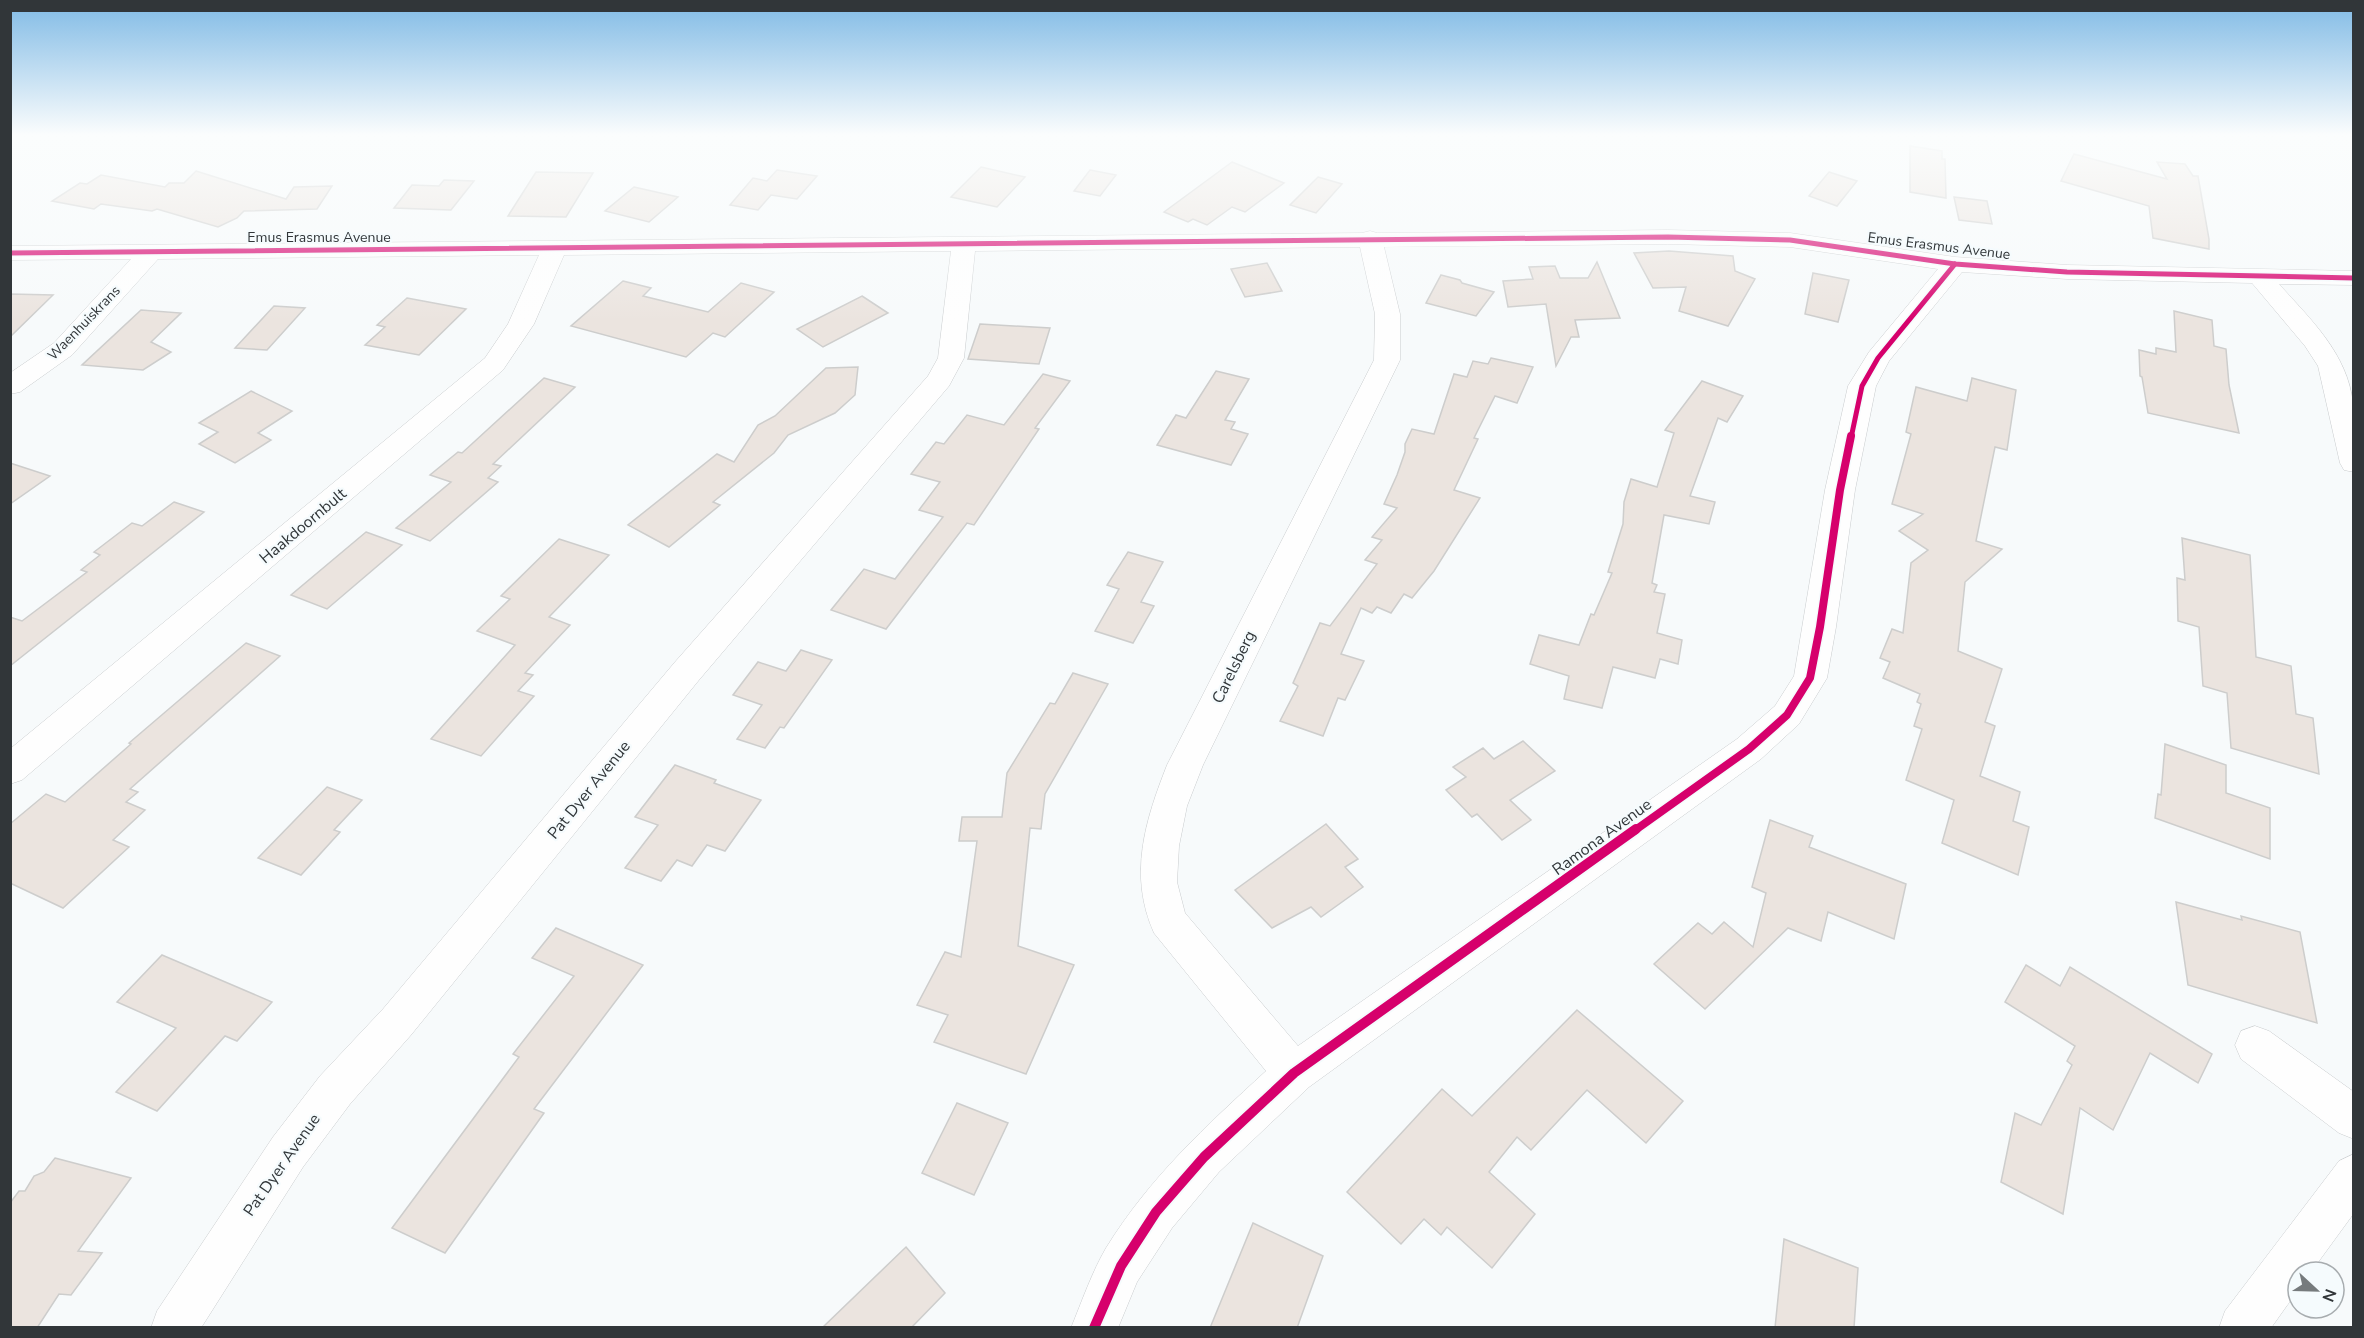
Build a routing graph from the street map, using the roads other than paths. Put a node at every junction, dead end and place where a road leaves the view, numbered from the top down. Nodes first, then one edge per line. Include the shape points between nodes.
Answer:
1 (1370, 238) junction
2 (964, 242) junction
3 (554, 249) junction
4 (151, 252) junction
5 (10, 253) edge
6 (1955, 264) junction
7 (2258, 275) junction
8 (2354, 278) edge
9 (10, 386) edge
10 (2354, 463) edge
11 (10, 770) edge
12 (2255, 1045) dead end
13 (1294, 1073) junction
14 (2354, 1118) edge
15 (2354, 1176) edge
16 (174, 1328) edge
17 (1094, 1328) edge
18 (2242, 1328) edge

1 - 2 street, Emus Erasmus Avenue
1 - 6 street, Emus Erasmus Avenue via 1790,240
1 - 13 street, Carelsberg via 1389,322 1387,360 1185,765 1169,806 1161,846 1158,882 1168,921
2 - 3 street, Emus Erasmus Avenue
2 - 16 street, Pat Dyer Avenue via 951,358 939,380 687,671 397,1022 335,1090 288,1152
3 - 4 street, Emus Erasmus Avenue
3 - 11 street, Haakdoornbult via 512,341 494,364
4 - 5 street, Emus Erasmus Avenue
4 - 9 street, Waenhuiskrans via 63,349
6 - 7 street, Emus Erasmus Avenue via 2067,272
6 - 13 street, Ramona Avenue via 1878,358 1862,386 1840,490 1810,678 1787,715 1749,749
7 - 8 street, Emus Erasmus Avenue
7 - 10 street via 2316,342 2331,366
12 - 14 street
13 - 17 street, Ramona Avenue via 1204,1157 1156,1212 1121,1266
15 - 18 street

